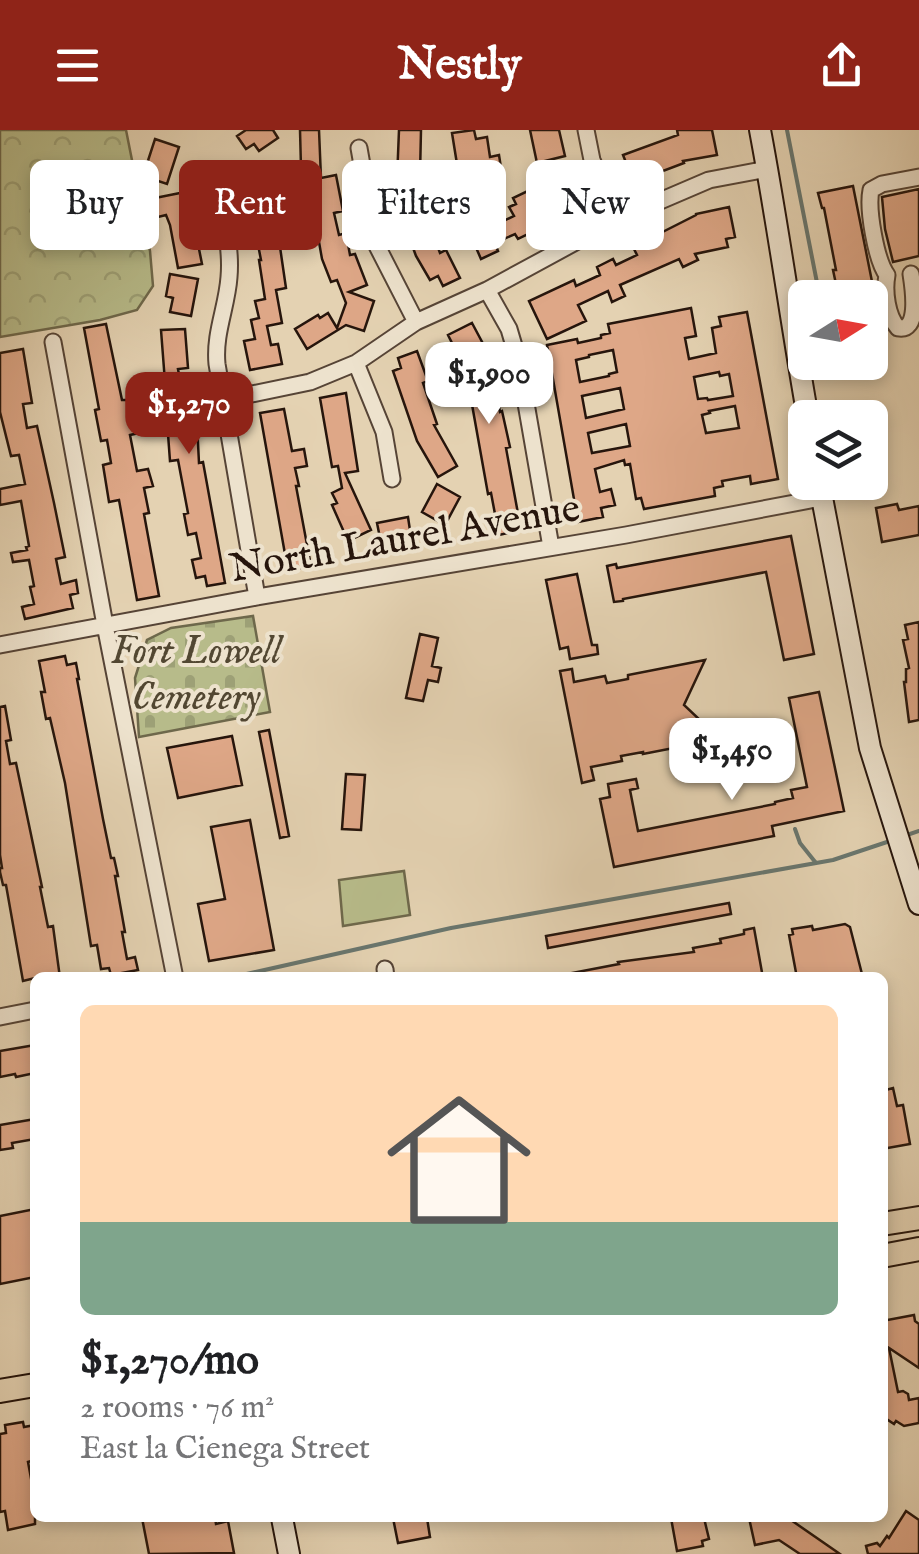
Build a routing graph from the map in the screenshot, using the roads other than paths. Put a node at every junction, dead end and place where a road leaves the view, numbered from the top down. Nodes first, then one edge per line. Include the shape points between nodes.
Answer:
1 (586, 130) edge
2 (760, 130) edge
3 (359, 148) dead end
4 (592, 160) edge
5 (767, 170) junction
6 (919, 176) edge
7 (664, 199) edge
8 (228, 250) edge
9 (561, 250) edge
10 (915, 273) edge
11 (887, 275) junction
12 (487, 290) junction
13 (416, 322) junction
14 (52, 342) dead end
15 (356, 363) junction
16 (223, 400) junction
17 (805, 400) edge
18 (392, 479) dead end
19 (788, 498) edge
20 (822, 500) edge
21 (551, 547) junction
22 (257, 598) junction
23 (105, 625) junction
24 (0, 645) edge
25 (919, 904) edge
26 (174, 972) edge
27 (30, 1011) edge
28 (0, 1016) edge
29 (919, 1218) edge
30 (888, 1223) edge
31 (919, 1249) edge
32 (888, 1255) edge
33 (30, 1386) edge
34 (0, 1391) edge
35 (283, 1522) edge
36 (289, 1554) edge

1 - 4 street
2 - 5 main road
3 - 13 street via 376,244
5 - 7 street via 709,180
5 - 17 main road
6 - 11 street via 868,188
8 - 16 street via 230,278 216,348
9 - 12 street
10 - 11 street
10 - 11 street via 919,315 907,329 892,320
12 - 13 street
12 - 21 street via 519,363
13 - 15 street
14 - 23 street
15 - 16 street via 310,382
15 - 18 street via 384,432
16 - 22 street
19 - 21 street, North Laurel Avenue
20 - 25 main road via 870,748
21 - 22 street, North Laurel Avenue
22 - 23 street, North Laurel Avenue
23 - 24 street, North Laurel Avenue
23 - 26 street
27 - 28 street
29 - 30 main road
31 - 32 main road
33 - 34 main road
35 - 36 main road

